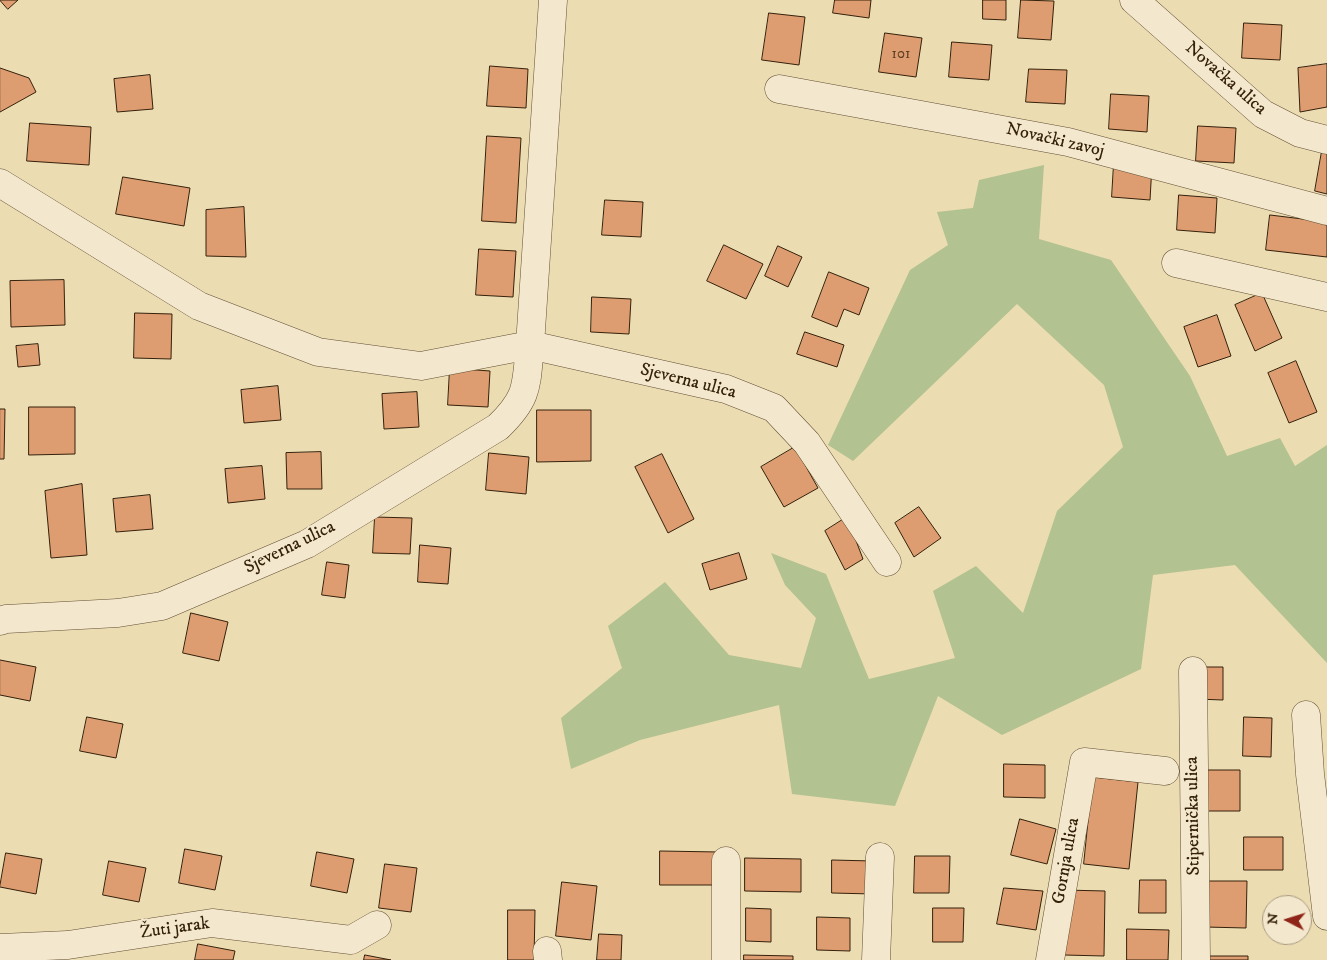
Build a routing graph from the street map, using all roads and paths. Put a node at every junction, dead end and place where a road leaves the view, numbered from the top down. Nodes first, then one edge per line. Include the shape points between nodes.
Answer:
1 (553, 0) edge
2 (1134, 0) edge
3 (779, 89) dead end
4 (1327, 140) edge
5 (0, 183) edge
6 (1327, 211) edge
7 (1176, 263) dead end
8 (1327, 297) edge
9 (530, 345) junction
10 (887, 562) dead end
11 (0, 622) edge
12 (1193, 672) dead end
13 (1306, 715) dead end
14 (1165, 772) dead end
15 (880, 857) dead end
16 (726, 861) dead end
17 (1327, 916) edge
18 (377, 925) dead end
19 (0, 948) edge
20 (726, 960) edge
21 (876, 960) edge
22 (1050, 960) edge
23 (1196, 960) edge

1 - 9 street, Sjeverna ulica
2 - 4 street, Novačka ulica via 1262,114 1300,133
3 - 6 street, Novački zavoj via 1068,142
5 - 9 street, Sjeverna ulica via 199,306 318,352 421,366
7 - 8 street
9 - 10 street, Sjeverna ulica via 726,389 774,408 807,443
9 - 11 street, Sjeverna ulica via 526,389 515,410 498,427 307,544 162,606 118,613 6,619
12 - 23 street, Stipernička ulica
13 - 17 street
14 - 22 street, Gornja ulica via 1084,762
15 - 21 street
16 - 20 street
18 - 19 street, Žuti jarak via 351,940 212,923 68,945

